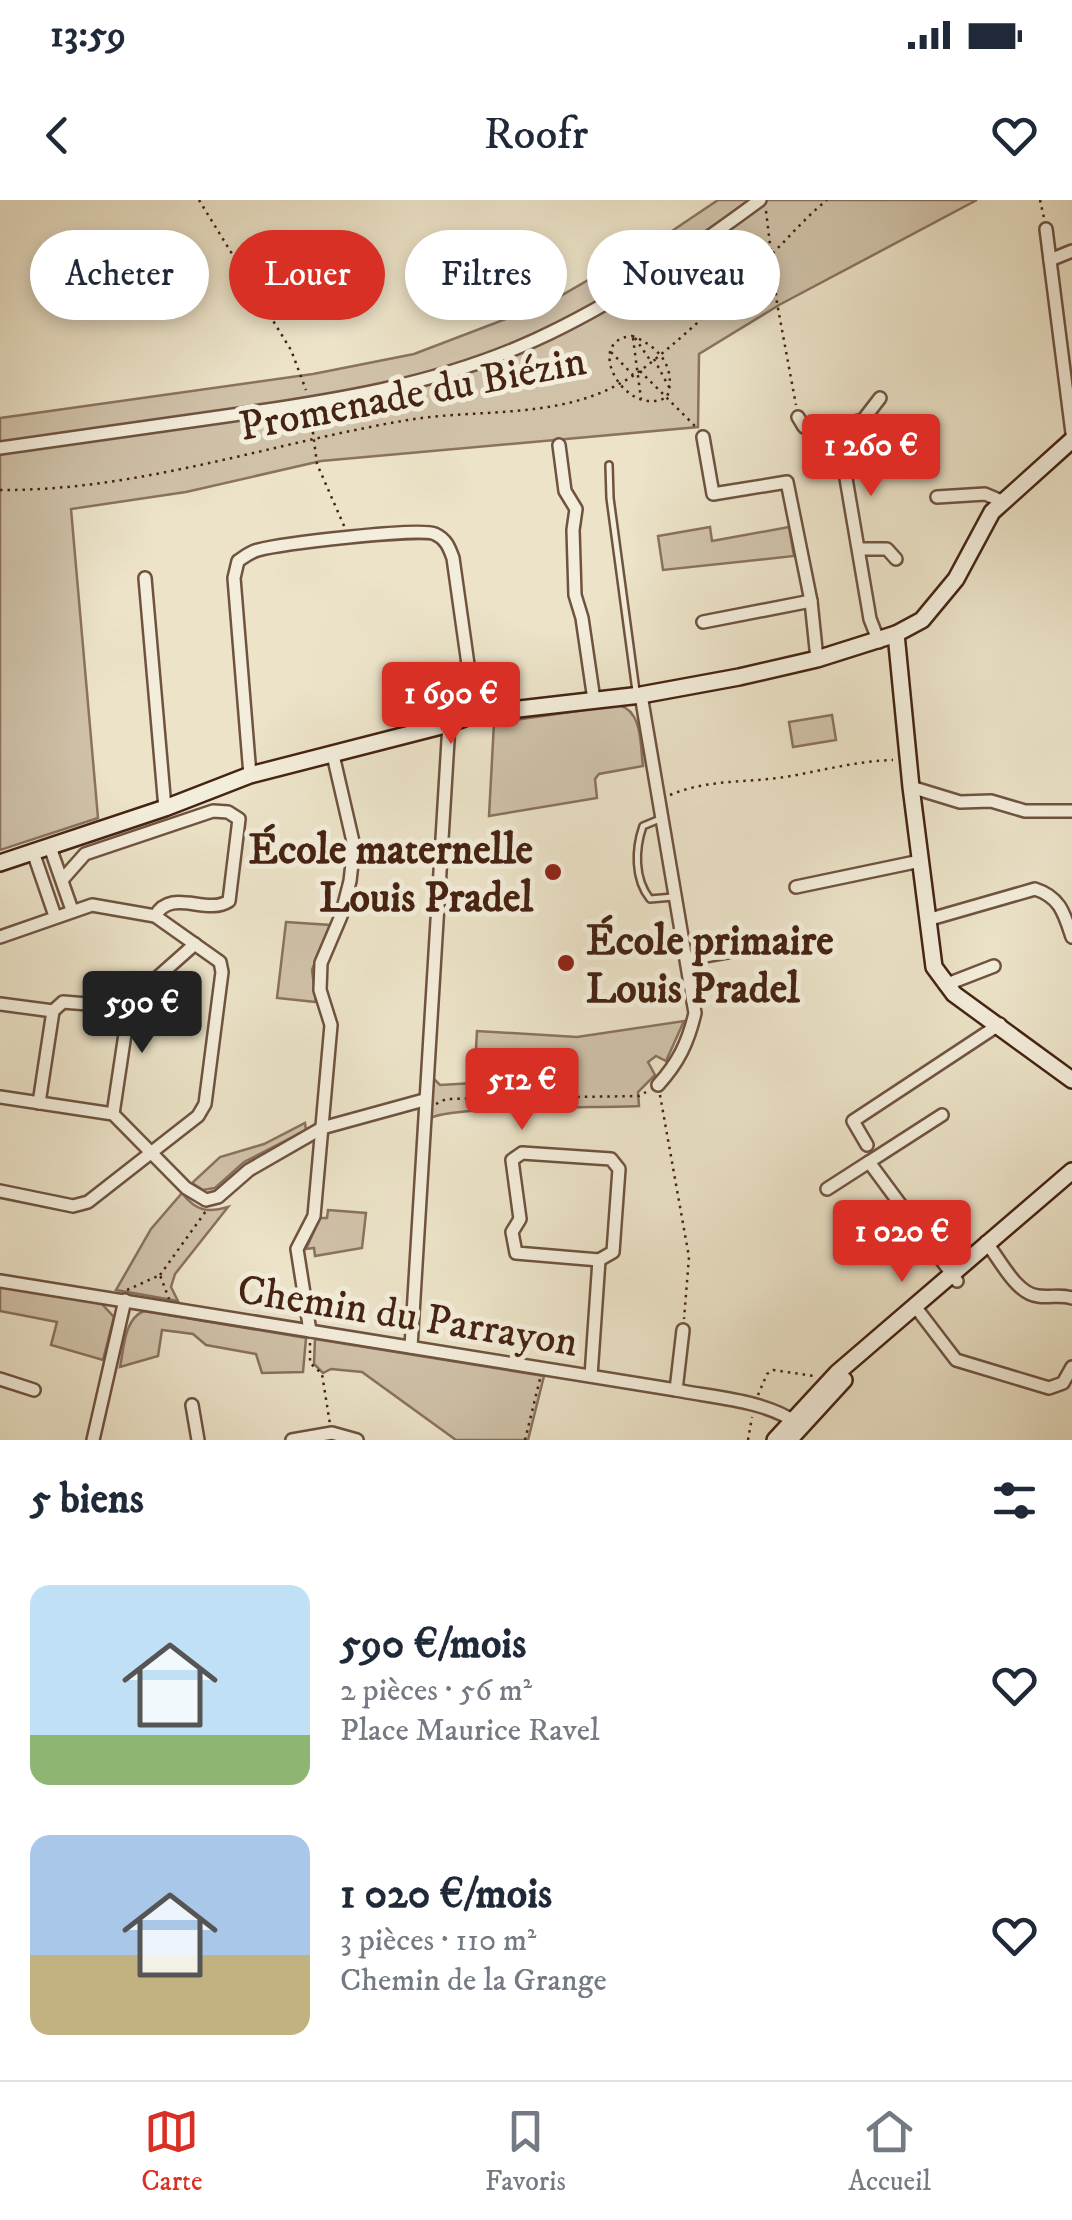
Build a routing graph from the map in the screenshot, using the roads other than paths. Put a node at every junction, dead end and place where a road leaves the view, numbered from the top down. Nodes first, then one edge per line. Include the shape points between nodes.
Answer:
1 (762, 200) edge
2 (1046, 228) road end
3 (1072, 251) edge
4 (1050, 260) junction
5 (880, 398) dead end
6 (798, 416) road end
7 (846, 424) junction
8 (1072, 436) edge
9 (703, 437) road end
10 (559, 445) dead end
11 (0, 448) edge
12 (610, 465) dead end
13 (937, 496) dead end
14 (1004, 502) junction
15 (859, 549) junction
16 (896, 559) dead end
17 (145, 578) dead end
18 (810, 602) junction
19 (704, 622) dead end
20 (896, 634) junction
21 (879, 642) junction
22 (817, 659) junction
23 (639, 695) junction
24 (594, 700) junction
25 (475, 714) junction
26 (449, 724) junction
27 (333, 755) junction
28 (250, 775) junction
29 (911, 787) junction
30 (165, 808) junction
31 (1072, 811) edge
32 (663, 819) junction
33 (50, 846) junction
34 (33, 852) junction
35 (920, 861) junction
36 (0, 863) edge
37 (62, 880) junction
38 (796, 887) dead end
39 (676, 896) junction
40 (72, 910) junction
41 (55, 916) junction
42 (154, 916) junction
43 (927, 920) junction
44 (0, 937) edge
45 (1072, 937) edge
46 (194, 944) junction
47 (772, 944) dead end
48 (688, 960) junction
49 (994, 966) dead end
50 (945, 986) junction
51 (0, 1004) edge
52 (124, 1007) junction
53 (54, 1011) junction
54 (1000, 1024) junction
55 (1072, 1080) edge
56 (658, 1086) road end
57 (0, 1097) edge
58 (39, 1103) junction
59 (424, 1104) junction
60 (113, 1114) junction
61 (942, 1115) dead end
62 (322, 1128) junction
63 (867, 1145) dead end
64 (151, 1153) junction
65 (870, 1162) junction
66 (1072, 1170) edge
67 (1072, 1181) edge
68 (827, 1190) dead end
69 (0, 1191) edge
70 (989, 1246) junction
71 (599, 1260) junction
72 (954, 1277) junction
73 (0, 1280) edge
74 (1072, 1298) edge
75 (125, 1300) junction
76 (916, 1309) junction
77 (683, 1330) road end
78 (310, 1331) junction
79 (411, 1347) junction
80 (1072, 1366) edge
81 (591, 1376) junction
82 (0, 1379) edge
83 (34, 1390) dead end
84 (676, 1390) junction
85 (192, 1405) dead end
86 (796, 1423) junction
87 (93, 1440) edge
88 (198, 1440) edge
89 (292, 1440) edge
90 (357, 1440) edge
91 (775, 1440) edge
92 (789, 1440) edge

1 - 11 street, Promenade du Biézin via 607,304 458,370 310,404
2 - 4 street
3 - 4 street
4 - 8 street
5 - 7 street via 863,420
6 - 7 street via 804,427
7 - 15 street via 842,454
8 - 14 street
9 - 18 street via 713,494 787,482
10 - 24 street via 565,491 576,510 576,595
12 - 23 lane
13 - 14 street via 985,494
14 - 20 street via 956,579 922,620
15 - 16 street via 887,549
15 - 21 street
17 - 30 street
18 - 19 street
18 - 22 street
20 - 21 street
20 - 29 street
21 - 22 street
22 - 23 street
23 - 24 street
23 - 32 street
24 - 25 street
25 - 26 street
25 - 28 street via 448,543 422,532 258,550 238,561 234,578
26 - 27 street
26 - 59 street
27 - 28 street
27 - 62 street via 354,846 341,916 321,963 320,990 331,1024
28 - 30 street
29 - 31 street via 960,802
29 - 35 street
30 - 33 street
32 - 39 street
32 - 39 lane via 643,826 639,877 650,898
33 - 34 street
33 - 37 street
34 - 36 street
34 - 41 street
35 - 38 street
35 - 43 street
37 - 40 street
37 - 42 street via 85,854 213,811 235,815 229,902 173,902
39 - 48 street
40 - 41 street
40 - 42 street via 92,905
41 - 44 street
42 - 46 street
43 - 45 street via 1035,889 1062,905
43 - 50 street via 934,968
46 - 52 street
46 - 64 street via 220,962 222,972 206,1104
47 - 48 street
48 - 56 street via 695,1013 687,1044
49 - 50 street
50 - 54 street
51 - 53 street
52 - 53 street via 64,1002
52 - 60 street
53 - 58 street
54 - 55 street
54 - 63 street via 854,1120
57 - 58 street
58 - 60 street
59 - 62 street
59 - 79 street
60 - 64 street
61 - 65 street
62 - 64 street via 206,1200
62 - 78 street via 314,1216 297,1250
64 - 69 street via 88,1202 72,1206
65 - 68 street
65 - 72 street
66 - 70 street
67 - 70 street
70 - 72 street
70 - 74 street via 1024,1292
71 - 71 street via 613,1252 619,1169 610,1159 522,1153 512,1160 520,1219 512,1232 516,1252
71 - 81 street
72 - 76 street
73 - 75 street, Chemin du Parrayon
75 - 78 street, Chemin du Parrayon
75 - 87 street
76 - 80 street via 956,1360 1049,1388 1063,1383
76 - 86 street
76 - 86 street via 830,1379
77 - 84 street
78 - 79 street, Chemin du Parrayon
79 - 81 street, Chemin du Parrayon
81 - 84 street, Chemin du Parrayon
82 - 83 street
84 - 86 street, Chemin du Parrayon via 755,1405
85 - 88 street
86 - 91 street
86 - 92 street
89 - 90 street via 332,1433

